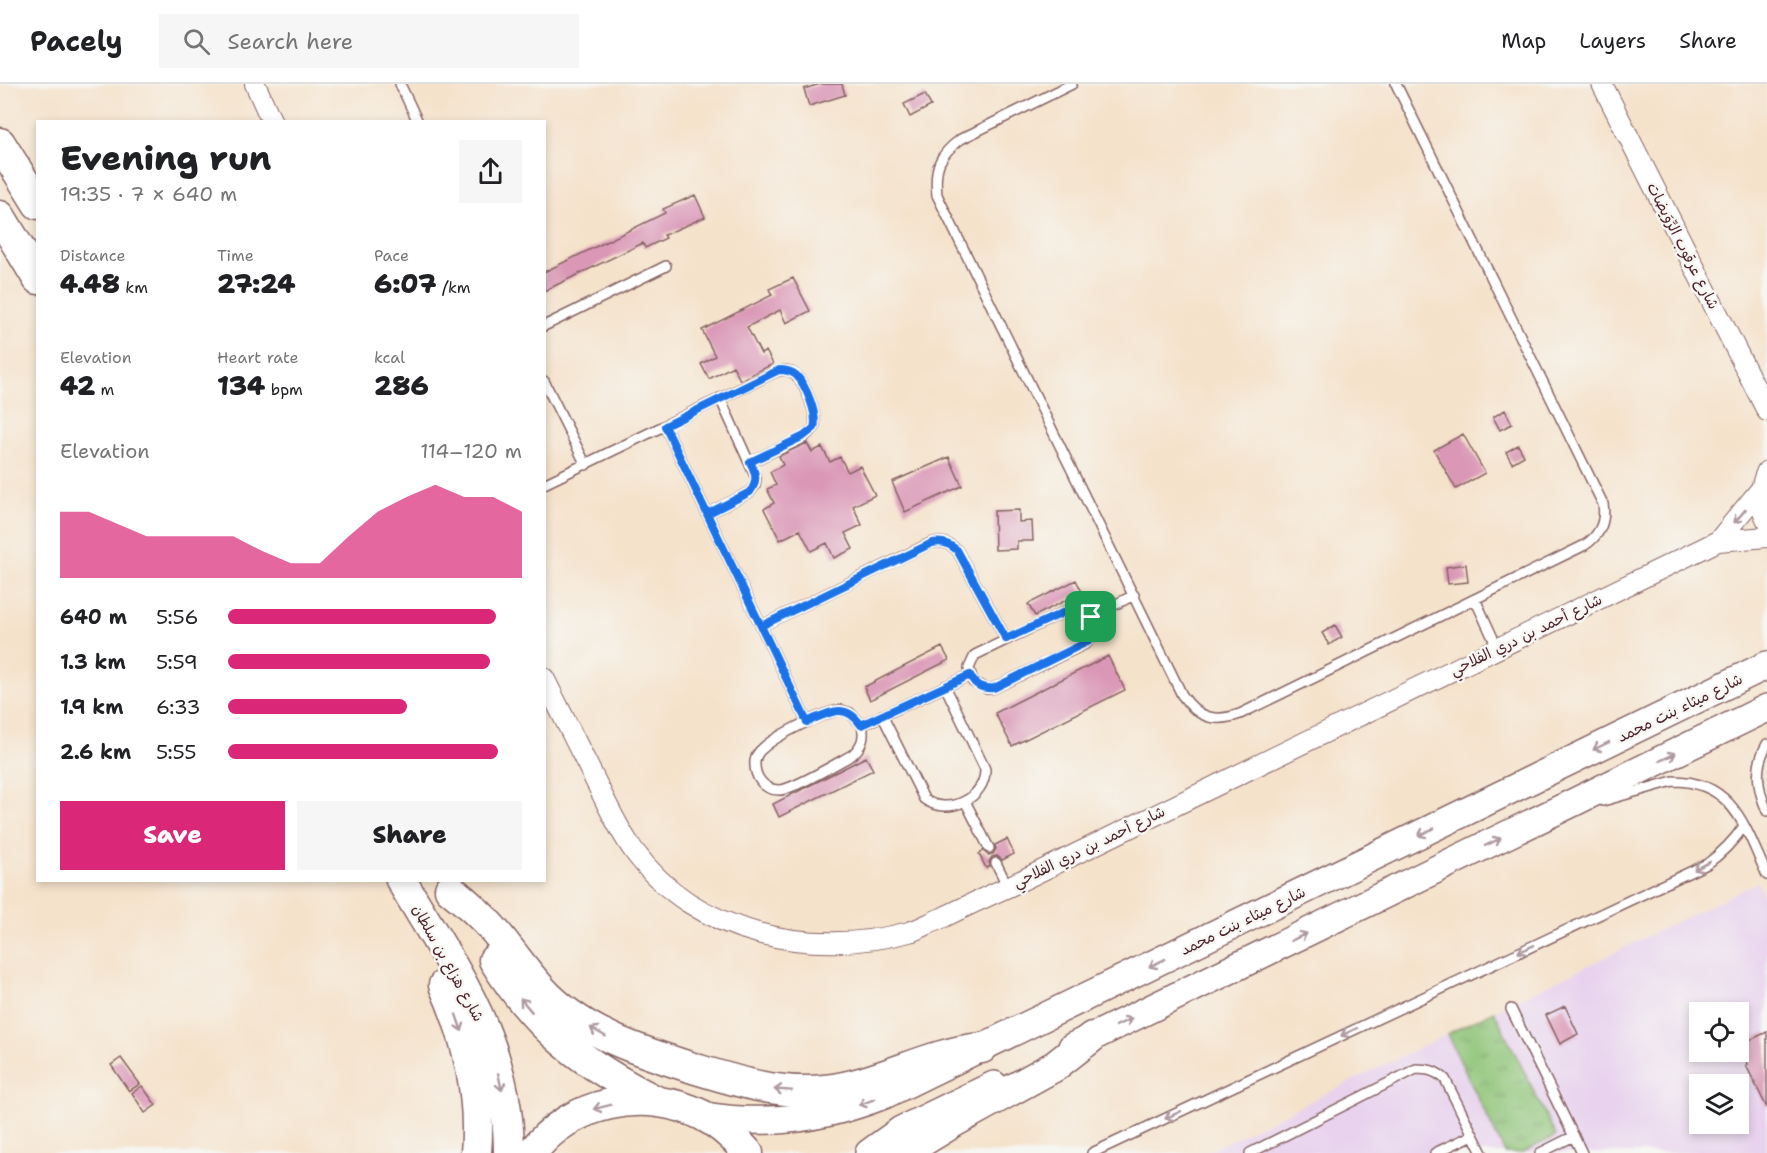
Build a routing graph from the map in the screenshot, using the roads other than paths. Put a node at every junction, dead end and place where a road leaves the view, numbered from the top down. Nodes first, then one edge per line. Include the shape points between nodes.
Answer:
1 (255, 84) edge
2 (400, 84) edge
3 (1072, 84) edge
4 (1396, 84) edge
5 (1602, 84) edge
6 (271, 120) edge
7 (417, 120) edge
8 (0, 143) edge
9 (36, 201) edge
10 (0, 216) edge
11 (666, 266) dead end
12 (36, 276) edge
13 (546, 325) edge
14 (546, 385) edge
15 (720, 398) junction
16 (1766, 415) edge
17 (665, 426) junction
18 (750, 462) junction
19 (585, 465) junction
20 (1764, 481) edge
21 (546, 483) edge
22 (707, 514) junction
23 (1767, 520) edge
24 (1767, 537) edge
25 (1718, 541) junction
26 (1134, 595) junction
27 (1475, 599) junction
28 (1091, 617) junction
29 (761, 626) junction
30 (1006, 639) junction
31 (1498, 649) junction
32 (1767, 665) edge
33 (970, 675) junction
34 (546, 682) edge
35 (945, 687) junction
36 (1767, 708) edge
37 (882, 715) junction
38 (807, 722) junction
39 (861, 725) junction
40 (1767, 744) edge
41 (965, 801) junction
42 (1562, 809) junction
43 (1767, 811) edge
44 (1744, 826) junction
45 (989, 848) dead end
46 (996, 863) dead end
47 (1767, 875) edge
48 (381, 882) edge
49 (402, 882) edge
50 (448, 885) edge
51 (1008, 887) junction
52 (1511, 1009) dead end
53 (1092, 1037) junction
54 (982, 1048) junction
55 (656, 1101) junction
56 (704, 1116) junction
57 (1473, 1135) junction
58 (1574, 1136) junction
59 (477, 1153) edge
60 (509, 1153) edge
61 (532, 1153) edge
62 (748, 1153) edge
63 (869, 1153) edge
64 (903, 1153) edge
65 (1092, 1153) edge
66 (1250, 1153) edge
67 (1435, 1153) edge
68 (1482, 1153) edge
69 (1540, 1153) edge
70 (1582, 1153) edge

1 - 6 street
2 - 7 lane
3 - 26 lane via 948,149 935,178 937,195
4 - 27 lane via 1605,513 1599,532 1585,545
5 - 16 street, شارع عرقوب الرِّوَيضات
8 - 9 main road
10 - 12 main road
11 - 13 lane
14 - 19 lane
15 - 17 lane
15 - 18 lane
15 - 18 lane via 779,370 792,372 801,381 816,415 814,428
17 - 19 lane
17 - 22 lane
18 - 22 lane via 756,478 750,492
19 - 21 lane
20 - 23 street via 1761,505
20 -> 25 street, شارع أحمد بن دري الفلاحي
22 - 29 lane
24 - 25 street, شارع أحمد بن دري الفلاحي
25 - 31 street, شارع أحمد بن دري الفلاحي
26 - 27 lane via 1182,695 1201,714 1214,718 1240,714
26 - 28 lane
27 - 31 lane
28 - 30 lane via 1084,610 1071,609
28 - 33 lane via 1094,632 1087,642 994,688 979,687
29 - 30 lane via 932,543 945,542 957,550
29 - 38 lane
30 - 33 lane via 975,655
31 - 51 street, شارع أحمد بن دري الفلاحي
32 -> 54 main road, شارع ميثاء بنت محمد
33 - 35 lane
34 - 51 street, شارع أحمد بن دري الفلاحي via 618,828 635,853 676,894 727,923 794,941 833,944 873,940 912,932
35 - 37 lane
35 - 41 lane via 985,769 982,787
42 -> 36 main road
37 - 39 lane
37 - 41 lane via 924,799 940,807
38 - 39 lane via 841,710
38 - 39 lane via 758,753 754,769 769,788 786,789 852,755 862,742
40 - 43 lane via 1760,761 1758,785
41 - 45 lane
42 - 44 lane via 1684,781 1705,786 1724,797
53 -> 42 main road
44 - 47 lane
44 -> 65 lane via 1734,841 1707,864
46 - 51 lane
48 -> 59 main road via 441,980 462,1030 474,1083
49 -> 60 main road, شارع هزاع بن سلطان via 483,1024 501,1082
54 -> 50 main road via 936,1056 852,1085 798,1091 744,1083 634,1050 603,1036 549,997 495,931
55 -> 50 main road via 606,1075 541,1022 505,979
52 - 58 lane
53 - 63 main road via 901,1130
53 - 64 main road via 1055,1066
54 -> 56 main road, شارع ميثاء بنت محمد via 884,1095 833,1113 782,1121
55 - 56 main road
55 -> 61 main road via 624,1101 592,1109 562,1124
56 - 62 main road via 734,1136
57 - 66 lane via 1445,1078 1427,1069 1416,1070
57 - 67 lane
57 - 68 lane
58 - 69 lane
58 - 70 lane

